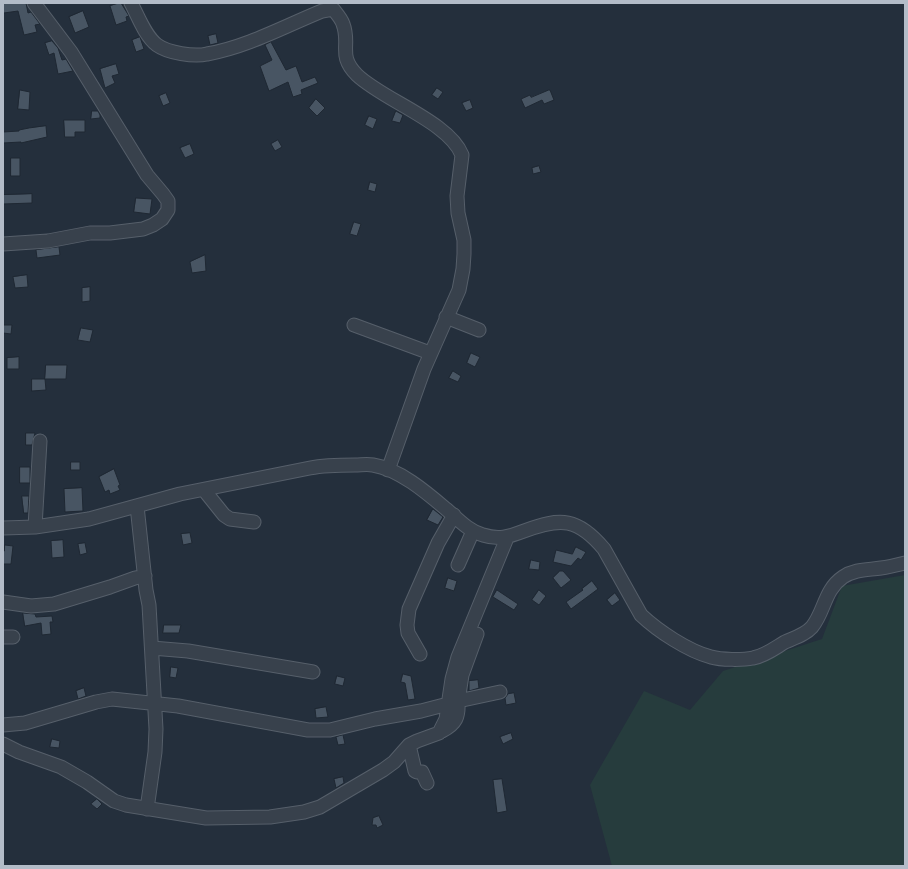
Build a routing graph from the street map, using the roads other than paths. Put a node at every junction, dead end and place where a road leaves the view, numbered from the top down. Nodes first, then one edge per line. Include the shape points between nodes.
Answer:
1 (34, 3) edge
2 (131, 3) edge
3 (331, 6) edge
4 (3, 244) edge
5 (446, 317) junction
6 (354, 325) dead end
7 (479, 330) dead end
8 (430, 353) junction
9 (40, 441) dead end
10 (388, 470) junction
11 (204, 490) junction
12 (137, 506) junction
13 (454, 515) junction
14 (254, 522) dead end
15 (35, 527) junction
16 (3, 528) edge
17 (473, 531) junction
18 (506, 538) junction
19 (905, 563) edge
20 (458, 565) dead end
21 (145, 576) junction
22 (490, 600) dead end
23 (3, 602) edge
24 (152, 648) junction
25 (420, 654) dead end
26 (313, 672) dead end
27 (500, 692) dead end
28 (453, 703) junction
29 (154, 704) junction
30 (3, 725) edge
31 (3, 744) edge
32 (409, 745) junction
33 (427, 783) dead end
34 (147, 810) junction

1 - 4 street via 71,52 147,175 168,201 168,210 162,219 143,229
2 - 3 street via 149,37 156,44 185,54 206,54 240,45
3 - 5 street via 343,22 347,62 357,75 438,128 462,155 457,196 464,240 464,269 459,290
5 - 7 street
5 - 8 street
6 - 8 street
8 - 10 street
9 - 15 street
10 - 11 street via 372,464 331,465
10 - 13 street via 412,483
11 - 12 street
11 - 14 street via 230,519
12 - 15 street via 89,519
12 - 21 street
13 - 17 street
13 - 25 street via 438,543 409,609 408,633
15 - 16 street
17 - 18 street
17 - 20 street
18 - 19 street via 553,523 572,523 579,526 604,549 641,615 648,622 696,652 720,659 753,658 765,654 811,628 833,586 845,576 855,571
18 - 28 street via 458,657 452,679
21 - 23 street via 54,604 31,606
21 - 24 street via 150,605
22 - 28 street
24 - 26 street via 188,651
24 - 29 street
27 - 28 street
28 - 29 street via 339,729 321,730
28 - 32 street via 439,733
29 - 30 street via 119,700 96,702 46,718
29 - 34 street via 155,752
31 - 34 street via 61,767 114,801
32 - 33 street via 415,771 422,772
32 - 34 street via 383,770 320,807 304,812 270,817 206,818

